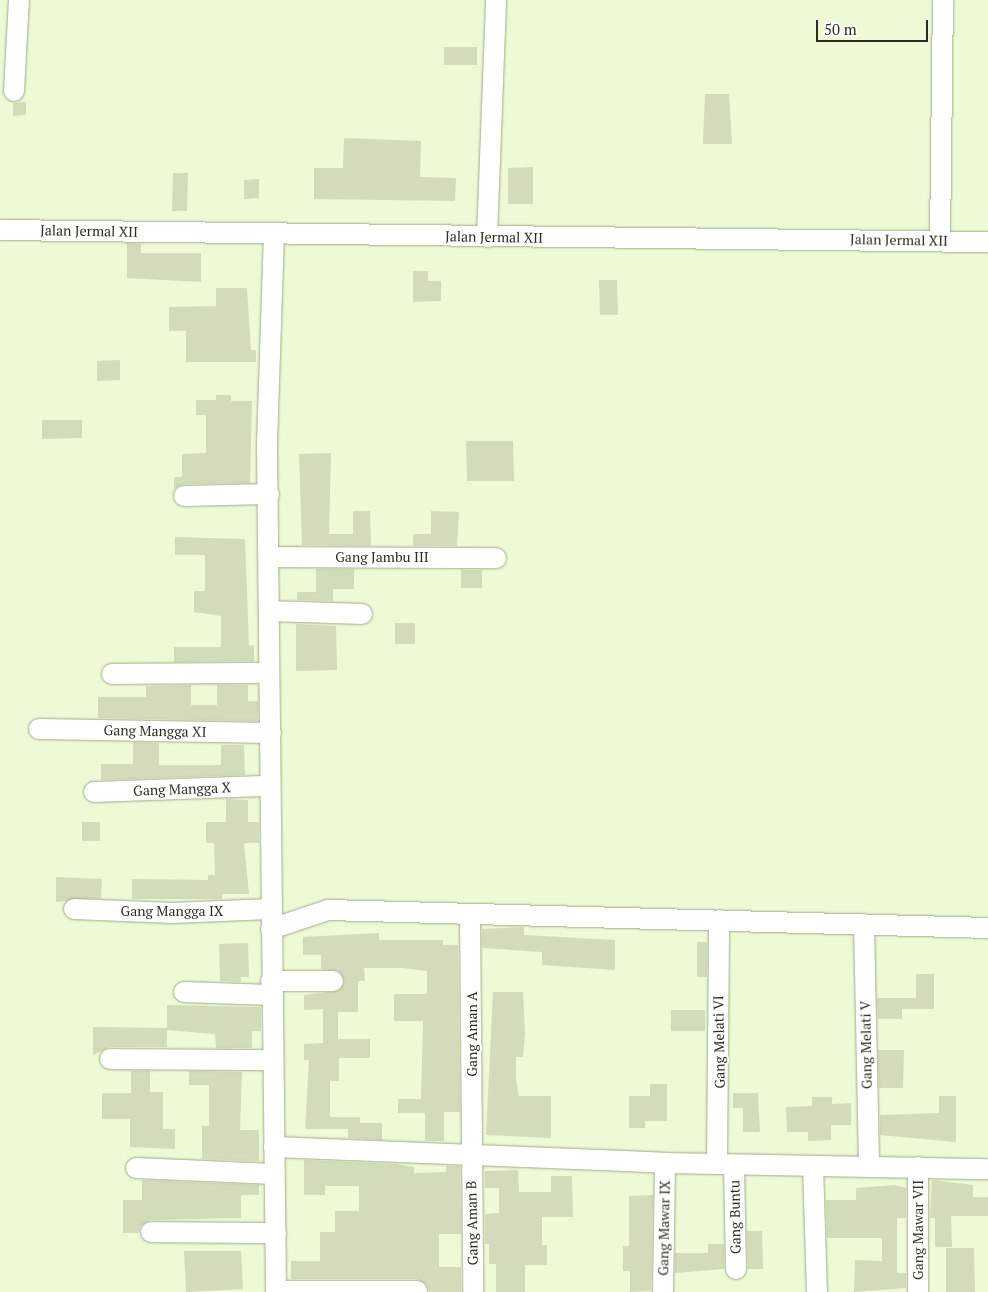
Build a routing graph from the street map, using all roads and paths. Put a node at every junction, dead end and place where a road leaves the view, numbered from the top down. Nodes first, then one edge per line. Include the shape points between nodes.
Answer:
1 (19, 0) edge
2 (496, 0) edge
3 (943, 0) edge
4 (14, 91) dead end
5 (0, 230) edge
6 (274, 233) junction
7 (487, 237) junction
8 (940, 241) junction
9 (988, 242) edge
10 (269, 494) junction
11 (184, 496) dead end
12 (269, 557) junction
13 (496, 558) dead end
14 (269, 612) junction
15 (362, 614) dead end
16 (112, 674) dead end
17 (269, 674) junction
18 (39, 729) dead end
19 (271, 733) junction
20 (270, 786) junction
21 (94, 792) dead end
22 (74, 909) dead end
23 (270, 909) junction
24 (470, 914) junction
25 (719, 920) junction
26 (864, 924) junction
27 (988, 928) edge
28 (271, 929) junction
29 (333, 982) dead end
30 (271, 988) junction
31 (184, 992) dead end
32 (110, 1059) dead end
33 (272, 1060) junction
34 (274, 1147) junction
35 (470, 1154) junction
36 (664, 1163) junction
37 (726, 1164) junction
38 (813, 1166) junction
39 (869, 1166) junction
40 (918, 1167) junction
41 (136, 1168) dead end
42 (988, 1169) edge
43 (274, 1174) junction
44 (151, 1232) dead end
45 (276, 1233) junction
46 (736, 1269) dead end
47 (417, 1291) edge
48 (276, 1292) edge
49 (473, 1292) edge
50 (663, 1292) edge
51 (817, 1292) edge
52 (918, 1292) edge

1 - 4 street
2 - 7 street
3 - 8 street
5 - 6 street, Jalan Jermal XII
6 - 7 street, Jalan Jermal XII
6 - 10 street
7 - 8 street, Jalan Jermal XII
8 - 9 street, Jalan Jermal XII
10 - 11 street
10 - 12 street
12 - 13 street, Gang Jambu III
12 - 14 street
14 - 15 street
14 - 17 street
16 - 17 street
17 - 19 street
18 - 19 street, Gang Mangga XI
19 - 20 street
20 - 21 street, Gang Mangga X
20 - 23 street
22 - 23 street, Gang Mangga IX via 173,913
23 - 28 street
24 - 25 street
24 - 28 street via 328,910
24 - 35 street, Gang Aman A
25 - 26 street
25 - 37 street, Gang Melati VI
26 - 27 street
26 - 39 street, Gang Melati V
28 - 30 street
29 - 30 street
30 - 31 street
30 - 33 street
32 - 33 street
33 - 34 street
34 - 35 street
34 - 43 street
35 - 36 street
35 - 49 street, Gang Aman B
36 - 37 street
36 - 50 street, Gang Mawar IX
37 - 38 street
37 - 46 street, Gang Buntu
38 - 39 street
38 - 51 street
39 - 40 street
40 - 42 street
40 - 52 street, Gang Mawar VII
41 - 43 street
43 - 45 street
44 - 45 street
45 - 48 street
47 - 48 street

